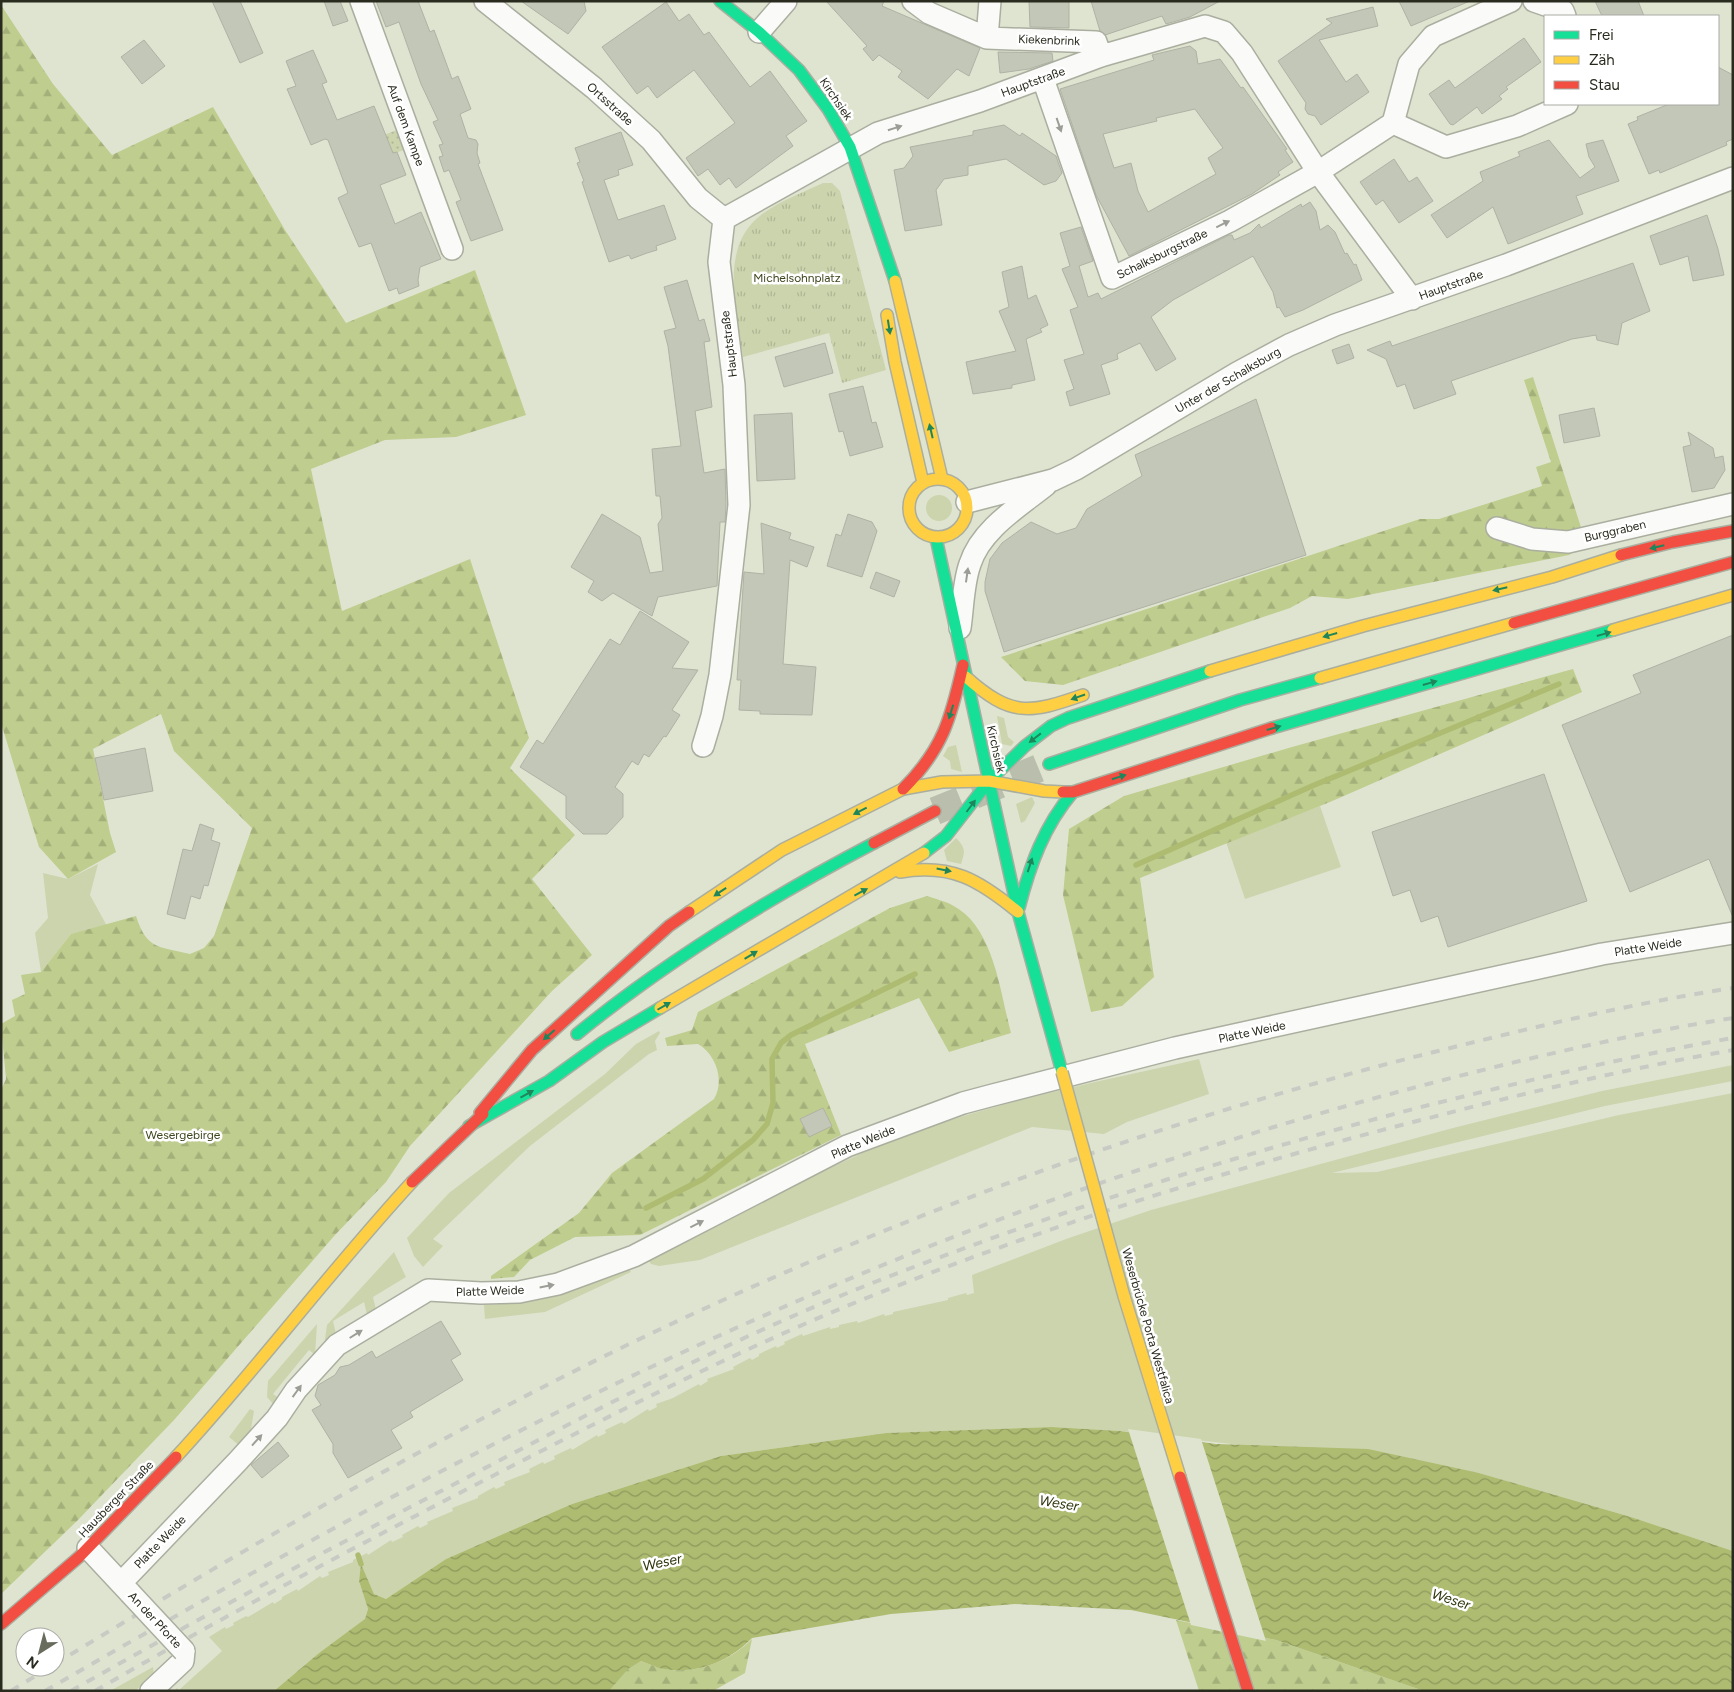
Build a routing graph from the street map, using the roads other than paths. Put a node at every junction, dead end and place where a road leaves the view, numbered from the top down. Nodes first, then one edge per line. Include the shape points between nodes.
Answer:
1 (361, 1) edge
2 (484, 1) edge
3 (720, 1) edge
4 (786, 1) edge
5 (913, 1) edge
6 (990, 1) edge
7 (1511, 1) edge
8 (1534, 1) edge
9 (1565, 15) edge
10 (759, 32) junction
11 (987, 38) junction
12 (1100, 56) junction
13 (1043, 79) junction
14 (1565, 105) edge
15 (1393, 123) junction
16 (850, 147) junction
17 (1318, 172) junction
18 (1733, 178) edge
19 (724, 219) junction
20 (882, 244) junction
21 (452, 249) dead end
22 (1412, 299) junction
23 (942, 479) junction
24 (1053, 480) junction
25 (923, 483) junction
26 (967, 502) junction
27 (1733, 504) edge
28 (1497, 528) dead end
29 (1733, 531) edge
30 (936, 538) junction
31 (1733, 562) edge
32 (1733, 595) edge
33 (958, 641) junction
34 (963, 665) junction
35 (966, 678) junction
36 (1177, 680) junction
37 (1140, 681) dead end
38 (1093, 692) dead end
39 (703, 746) dead end
40 (1049, 764) tunnel mouth
41 (989, 781) junction
42 (903, 789) junction
43 (1073, 792) junction
44 (935, 811) tunnel mouth
45 (896, 872) junction
46 (1018, 912) junction
47 (1733, 933) edge
48 (1033, 966) joint
49 (571, 1039) dead end
50 (520, 1083) dead end
51 (470, 1126) junction
52 (88, 1548) junction
53 (126, 1588) junction
54 (1, 1624) edge
55 (151, 1691) edge
56 (1248, 1691) edge

1 - 21 street, Auf dem Kampe
2 - 19 street, Ortsstraße via 594,88 651,140 698,198
3 - 10 main road, Kirchsiek
4 - 10 street
5 - 11 street, Kiekenbrink via 928,13
6 - 11 street
7 - 15 street via 1433,36 1409,64
8 - 9 street via 1563,11
10 - 16 main road, Kirchsiek via 799,70
11 - 12 street, Kiekenbrink via 1096,42
12 - 13 street, Hauptstraße
12 - 17 street, Hauptstraße via 1205,26 1224,32 1242,54
16 -> 13 street, Hauptstraße via 878,133
13 -> 17 street, Schalksburgstraße via 1112,278
14 - 15 street via 1517,126 1446,147
15 - 17 street
16 - 19 street, Hauptstraße
16 - 20 main road, Kirchsiek
17 - 22 street, Hauptstraße
18 - 22 street, Hauptstraße
19 - 39 street, Hauptstraße via 719,262 734,385 739,505 720,675
23 -> 20 main road, Kirchsiek via 900,297
20 -> 25 main road, Kirchsiek via 885,296 895,362
22 - 24 street, Unter der Schalksburg via 1335,325 1289,346
23 - 25 main road
23 - 26 main road via 958,486
24 - 26 street, Unter der Schalksburg
33 -> 24 street, Unter der Schalksburg via 969,565 980,543
25 - 30 main road via 911,496 909,513 918,530
26 - 30 main road via 968,511 960,528 954,534
27 - 28 street, Burggraben via 1568,542 1532,539
29 -> 36 main road via 1617,556 1545,579 1461,598
30 - 33 main road, Kirchsiek
31 - 40 main road via 1240,700
43 -> 32 main road via 1222,742
33 - 34 main road, Kirchsiek
34 - 35 main road, Kirchsiek
34 -> 42 main road via 941,743 920,773
38 -> 35 main road via 1056,705 1024,711 992,699
35 - 41 main road, Kirchsiek
36 - 37 main road
36 -> 41 main road via 1051,726
41 - 42 main road via 942,782
41 - 43 main road via 1044,791
45 -> 41 main road via 931,850 946,836
41 - 46 main road, Kirchsiek
42 -> 51 main road via 782,850 669,926 532,1050
46 -> 43 main road via 1040,838
44 - 49 main road via 763,904 690,950
45 -> 46 main road via 936,868 964,875
51 -> 45 main road via 549,1081 611,1037
46 - 48 main road, Kirchsiek
53 -> 47 street, Platte Weide via 277,1418 296,1390 337,1345 428,1290 519,1292 558,1284 634,1256 847,1146 963,1104 1175,1048 1602,954
48 - 56 main road, Weserbrücke Porta Westfalica, bridge via 1126,1305
50 - 51 main road
51 - 52 main road, Hausberger Straße via 426,1166 342,1258 241,1384
52 - 53 street, An der Pforte
52 - 54 main road, Hausberger Straße
53 - 55 street, An der Pforte, bridge via 184,1651 183,1661

